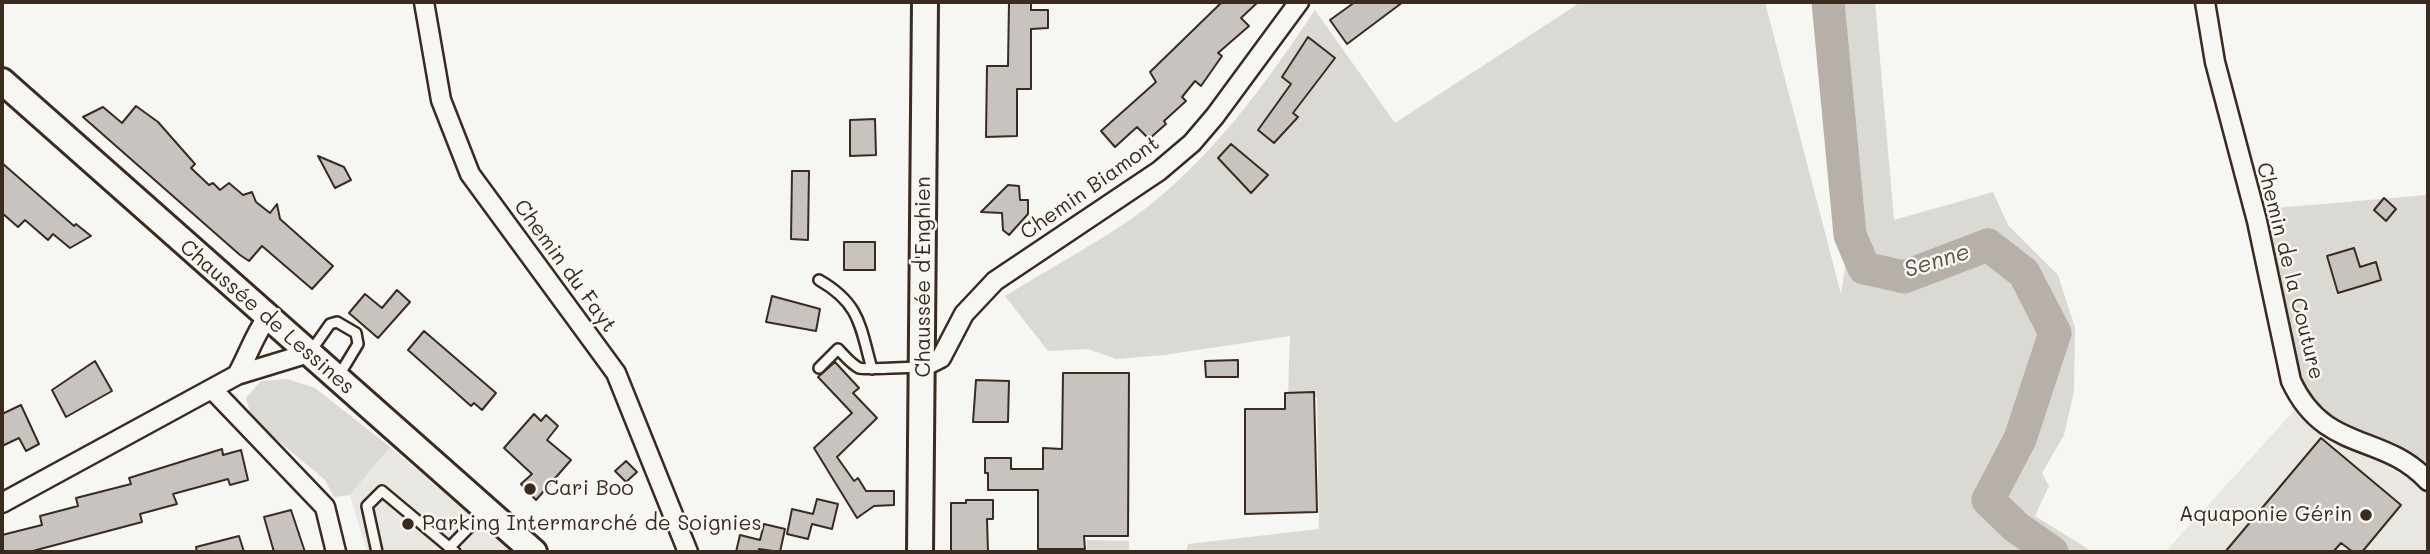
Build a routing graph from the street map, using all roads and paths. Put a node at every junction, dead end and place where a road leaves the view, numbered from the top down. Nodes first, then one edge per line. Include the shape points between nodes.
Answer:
1 (424, 2) edge
2 (925, 2) edge
3 (1299, 2) edge
4 (2206, 2) edge
5 (2, 81) edge
6 (819, 280) dead end
7 (267, 318) junction
8 (309, 353) junction
9 (923, 367) junction
10 (819, 368) dead end
11 (872, 369) junction
12 (237, 374) junction
13 (337, 378) junction
14 (212, 389) junction
15 (2428, 481) edge
16 (2, 503) edge
17 (485, 510) junction
18 (452, 550) edge
19 (336, 552) edge
20 (377, 552) edge
21 (534, 552) edge
22 (688, 552) edge
23 (920, 552) edge

1 - 22 street, Chemin du Fayt via 441,100 470,174 616,373
2 - 9 main road, Chaussée d'Enghien
3 - 9 street, Chemin Biamont via 1192,143 1159,171 995,281 964,314 940,358
4 - 15 street, Chemin de la Couture via 2215,62 2298,396 2306,409 2341,436 2404,460
5 - 7 main road, Chaussée de Lessines
6 - 11 lane via 854,307
7 - 8 main road, Chaussée de Lessines
7 - 12 street
8 - 12 street
8 - 13 main road, Chaussée de Lessines
8 - 13 lane via 330,324 337,322 356,333 359,344
9 - 11 lane
9 - 23 main road, Chaussée d'Enghien
10 - 11 lane via 838,349 856,367
12 - 14 street
13 - 17 main road, Chaussée de Lessines
14 - 16 street
14 - 19 street via 325,507
17 - 18 lane
17 - 21 main road, Chaussée de Lessines
18 - 20 lane via 382,491 367,506

